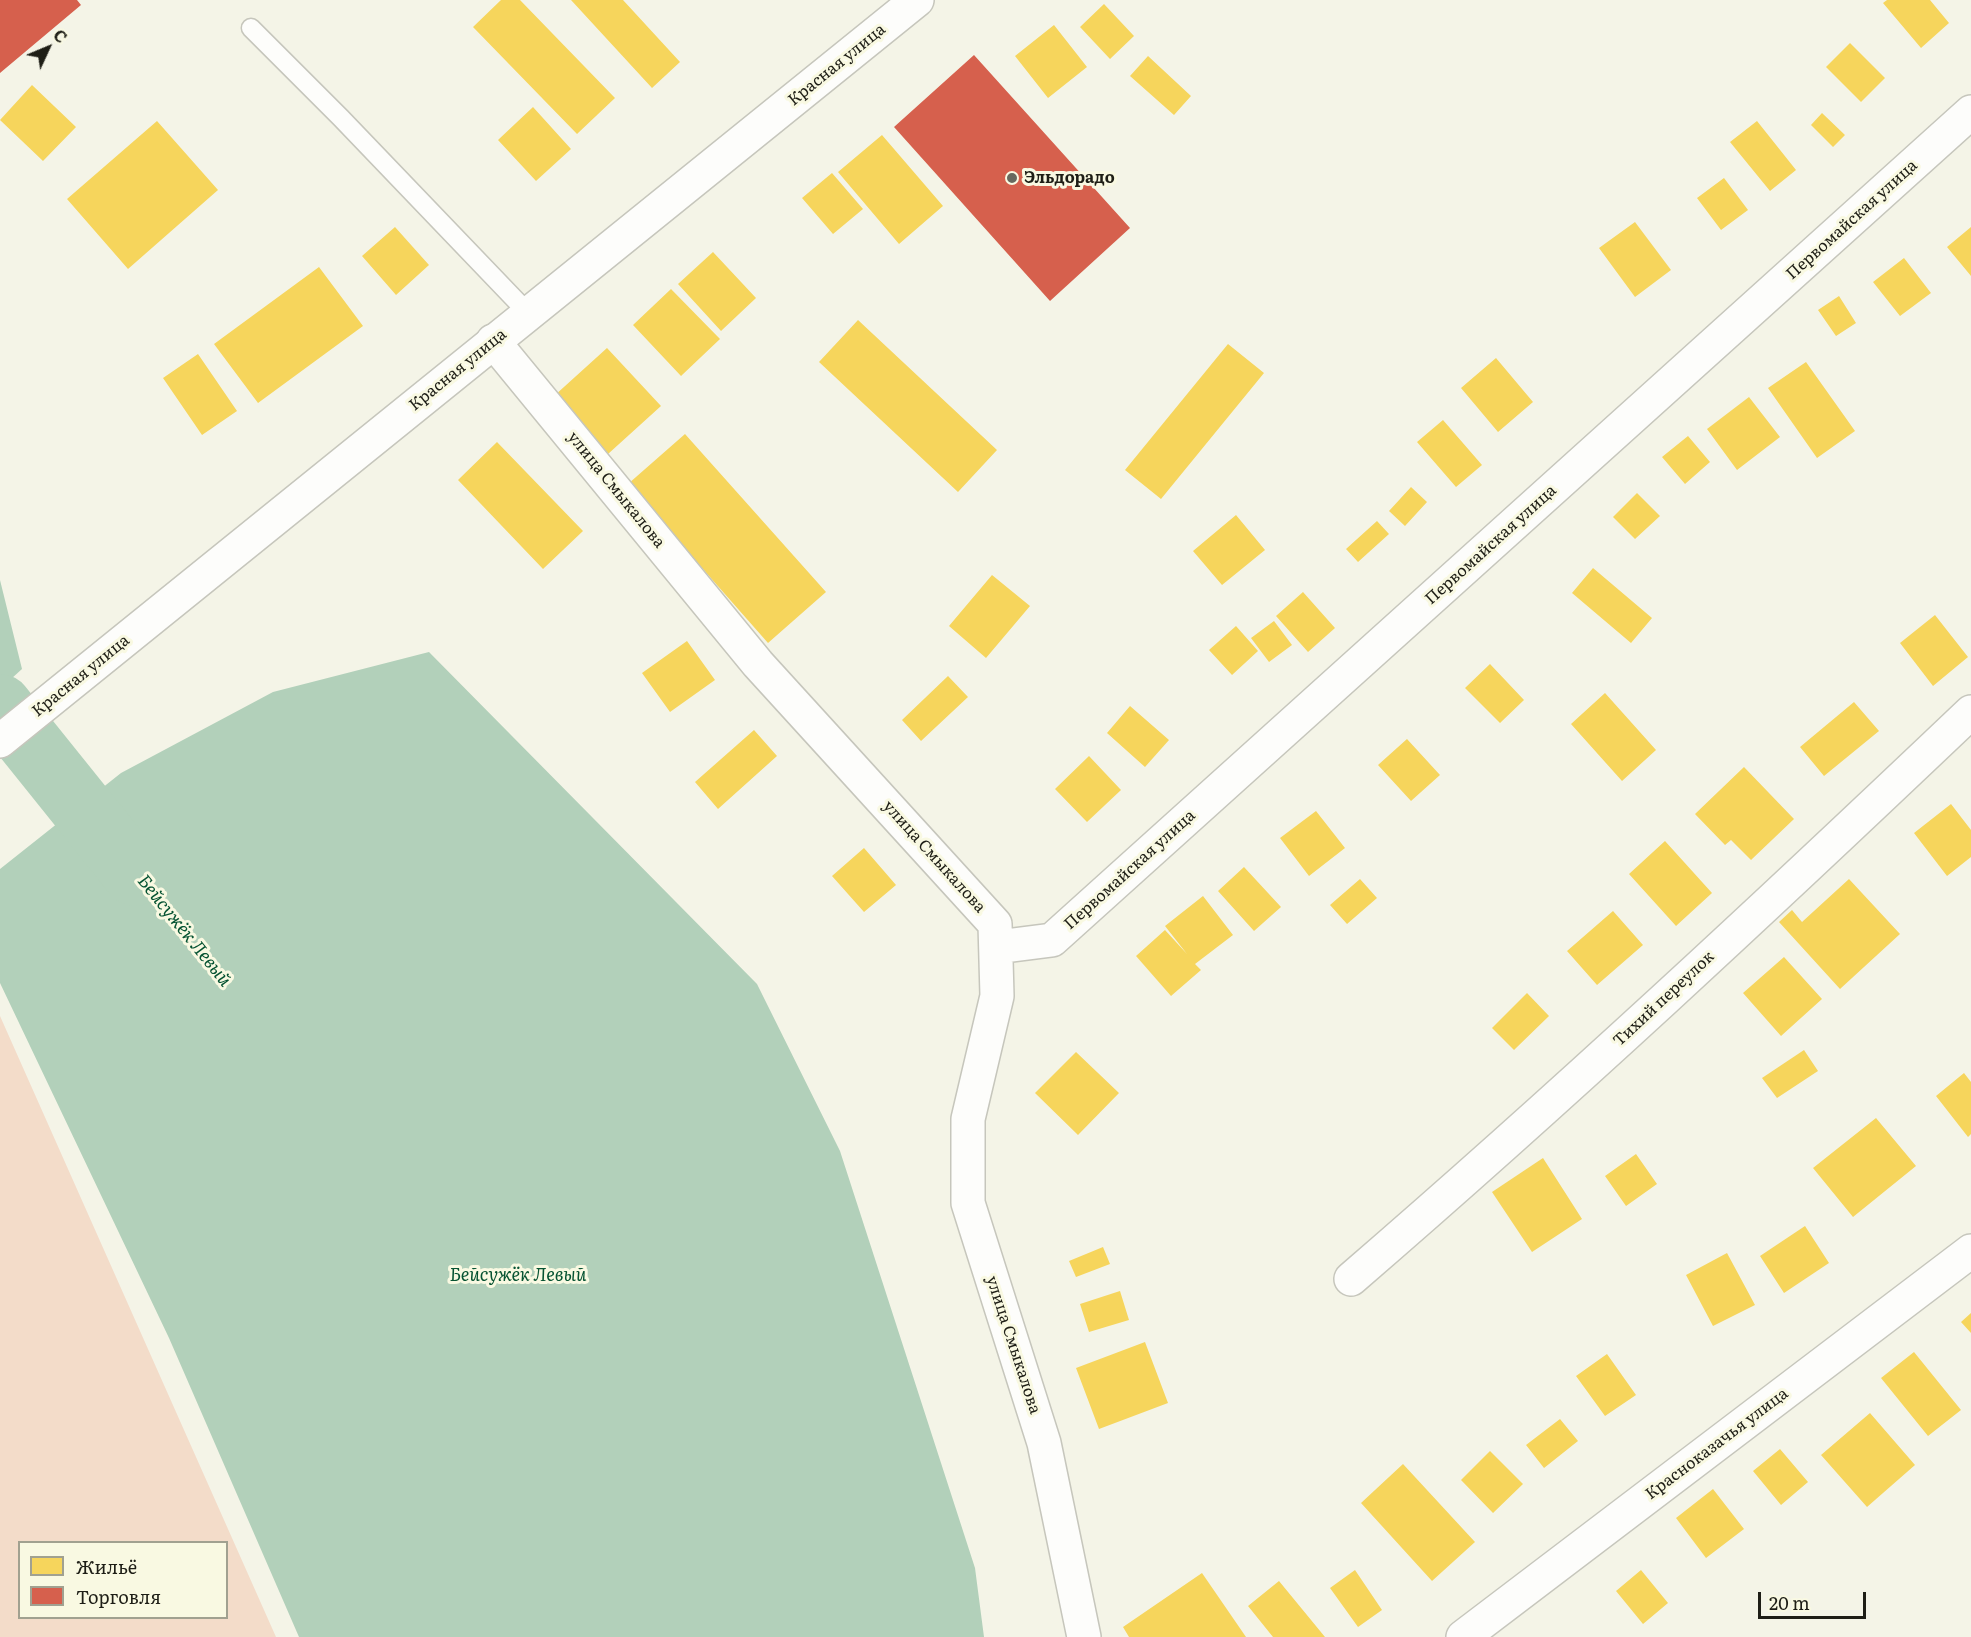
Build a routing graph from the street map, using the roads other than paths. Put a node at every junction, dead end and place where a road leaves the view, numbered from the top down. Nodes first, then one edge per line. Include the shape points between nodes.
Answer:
1 (917, 0) edge
2 (251, 28) dead end
3 (1971, 112) edge
4 (528, 313) junction
5 (493, 341) junction
6 (1971, 712) edge
7 (0, 741) edge
8 (997, 947) junction
9 (1971, 1251) edge
10 (1351, 1279) dead end
11 (1084, 1637) edge
12 (1463, 1637) edge

1 - 4 street, Красная улица
2 - 4 lane
3 - 8 street, Первомайская улица via 1052,940
4 - 5 street, Красная улица
5 - 7 street, Красная улица
5 - 8 street, улица Смыкалова via 758,664 995,924
6 - 10 street, Тихий переулок via 1481,1167
8 - 11 street, улица Смыкалова via 997,996 968,1119 968,1203 1044,1443
9 - 12 street, Красноказачья улица

